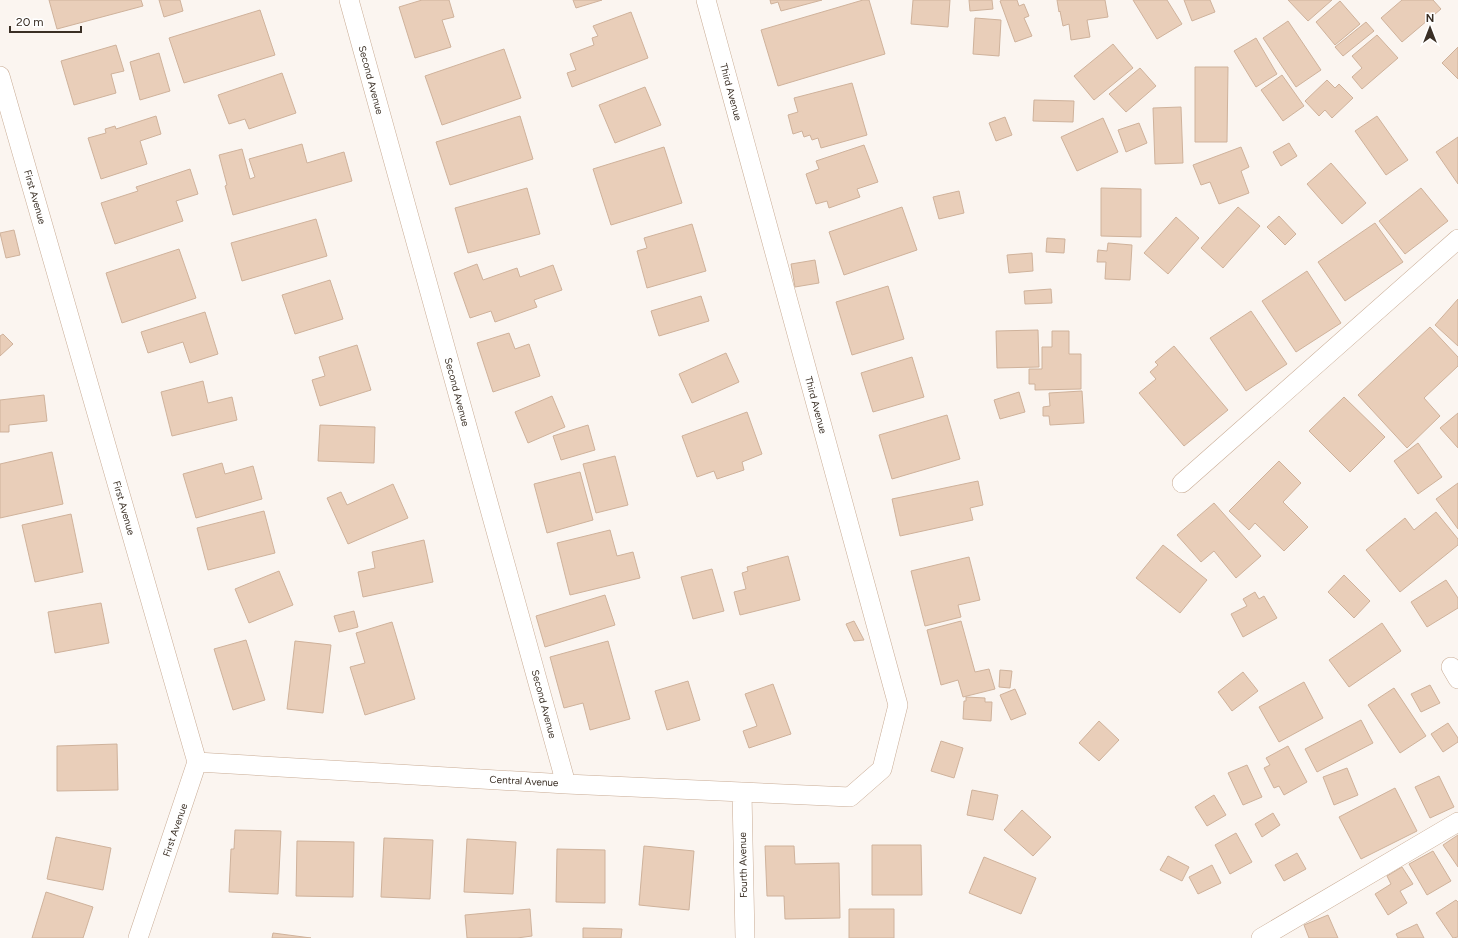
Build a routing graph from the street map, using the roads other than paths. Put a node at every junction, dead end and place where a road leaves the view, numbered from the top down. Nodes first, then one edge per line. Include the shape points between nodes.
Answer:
1 (349, 0) edge
2 (706, 0) edge
3 (0, 76) edge
4 (1458, 239) edge
5 (1182, 483) dead end
6 (197, 762) junction
7 (566, 784) junction
8 (742, 793) junction
9 (850, 797) joint
10 (1458, 822) edge
11 (138, 938) edge
12 (745, 938) edge
13 (1261, 938) edge

1 - 7 street, Second Avenue
2 - 9 street, Third Avenue via 898,704 882,769
3 - 6 street, First Avenue
4 - 5 street
6 - 7 street, Central Avenue
6 - 11 street, First Avenue
7 - 8 street, Central Avenue
8 - 9 street, Central Avenue
8 - 12 street, Fourth Avenue
10 - 13 street

